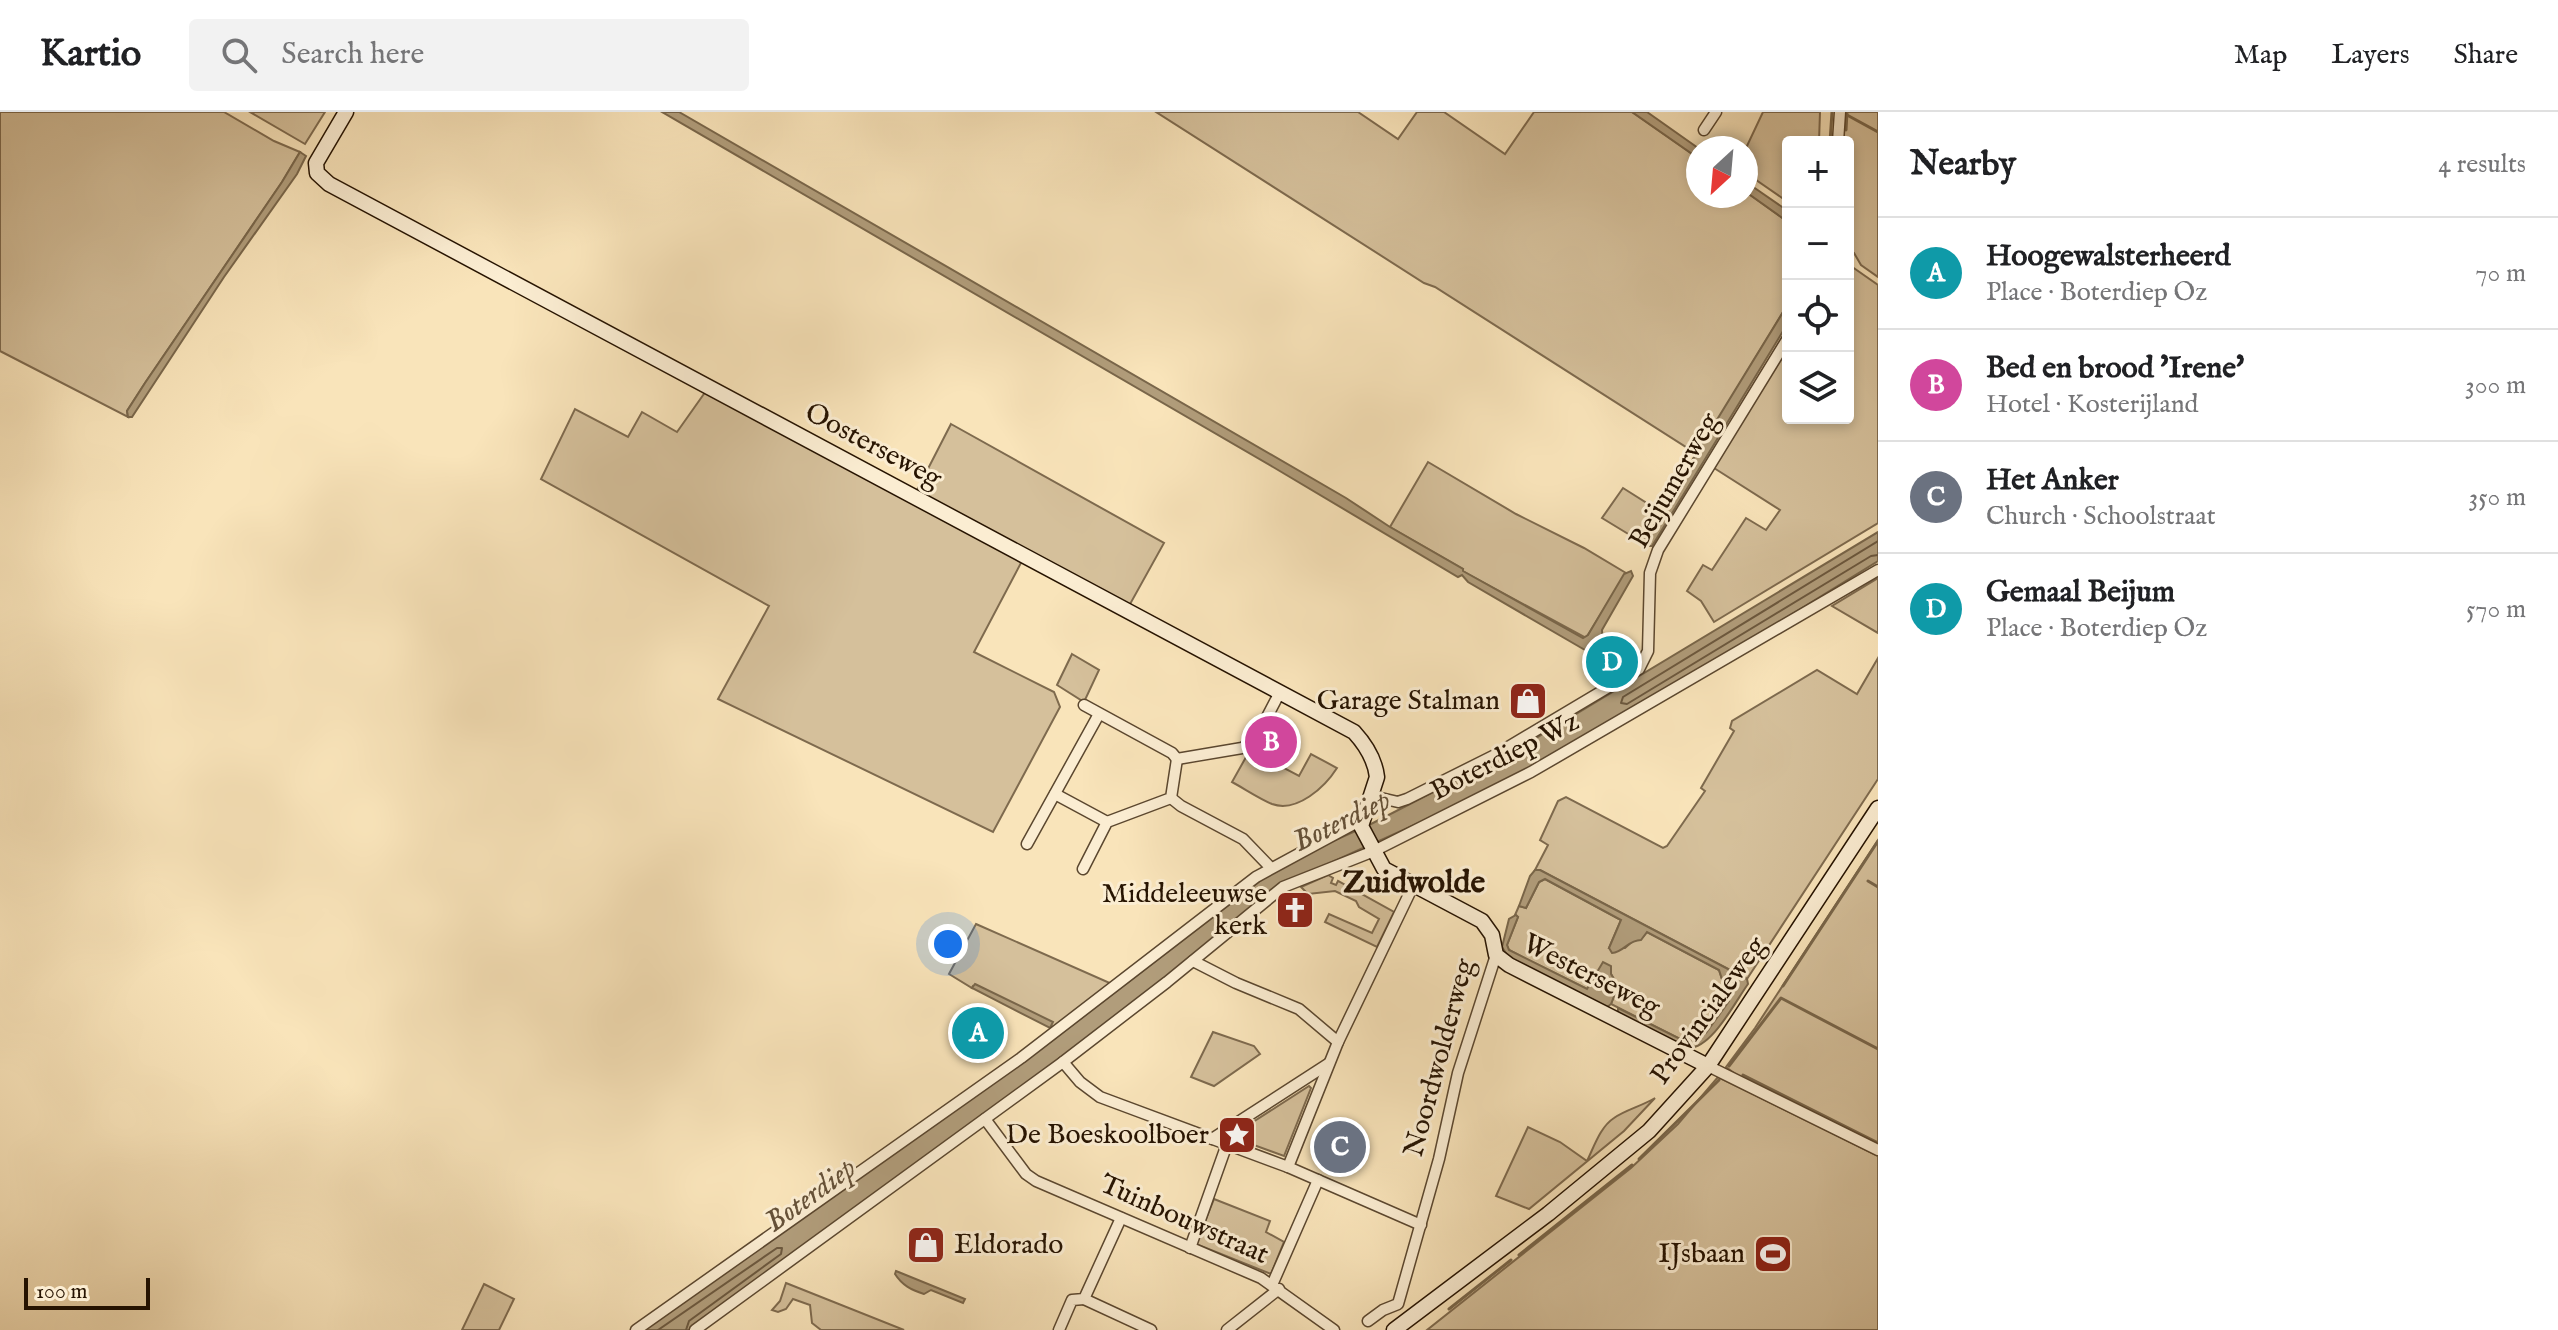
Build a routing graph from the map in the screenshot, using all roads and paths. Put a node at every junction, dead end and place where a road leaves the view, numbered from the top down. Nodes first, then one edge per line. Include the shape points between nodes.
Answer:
1 (346, 112) edge
2 (1716, 112) edge
3 (1840, 112) edge
4 (1704, 130) dead end
5 (1838, 136) edge
6 (1782, 348) edge
7 (1878, 570) edge
8 (1280, 692) junction
9 (1084, 705) dead end
10 (1099, 714) junction
11 (1177, 759) junction
12 (1055, 794) junction
13 (1372, 796) junction
14 (1171, 798) junction
15 (1878, 808) edge
16 (1107, 822) junction
17 (1362, 822) junction
18 (1027, 844) dead end
19 (1373, 849) junction
20 (1270, 867) junction
21 (1083, 869) dead end
22 (1413, 886) junction
23 (1496, 955) junction
24 (1193, 961) junction
25 (1338, 1042) junction
26 (1063, 1062) junction
27 (1329, 1063) junction
28 (1708, 1066) junction
29 (985, 1119) junction
30 (1212, 1139) junction
31 (1227, 1144) junction
32 (1878, 1150) edge
33 (1288, 1167) junction
34 (1318, 1180) junction
35 (1121, 1218) junction
36 (1421, 1225) junction
37 (1190, 1248) junction
38 (1276, 1287) junction
39 (1084, 1299) junction
40 (1368, 1321) dead end
41 (636, 1330) edge
42 (695, 1330) edge
43 (1059, 1330) edge
44 (1151, 1330) edge
45 (1227, 1330) edge
46 (1334, 1330) edge
47 (1394, 1330) edge

1 - 8 street, Oosterseweg via 316,163 317,173 329,184
2 - 4 street
3 - 5 street
6 - 13 street, Beijumerweg via 1658,550 1650,573 1645,661 1632,675 1493,756 1407,799
7 - 19 street, Boterdiep Wz via 1598,736
8 - 11 street via 1255,740 1242,748
8 - 13 street, Oosterseweg via 1363,741 1376,770
9 - 10 street
10 - 11 street
10 - 12 street
11 - 14 street
12 - 16 street
12 - 18 street
13 - 17 street, Oosterseweg
14 - 16 street
14 - 20 street via 1243,839
15 - 28 street, Provincialeweg
16 - 21 street
17 - 19 street
17 - 20 street
19 - 22 street, Noordwolderweg via 1384,869
19 - 24 street, Boterdiep Wz via 1283,887
20 - 41 street via 1021,1058
22 - 23 street, Noordwolderweg via 1482,921
22 - 25 street
23 - 28 street, Westerseweg
23 - 36 street, Noordwolderweg via 1458,1073
24 - 25 street via 1299,1009
24 - 26 street, Boterdiep Wz
25 - 27 street
26 - 29 street, Boterdiep Wz
26 - 30 street via 1100,1097
27 - 30 street
27 - 33 street
28 - 32 street, Westerseweg
28 - 47 street, Provincialeweg via 1649,1131
29 - 35 street, Tuinbouwstraat via 1026,1174
29 - 42 street, Boterdiep Wz
30 - 31 street
31 - 33 street
31 - 37 street
33 - 34 street
34 - 36 street
34 - 38 street
35 - 37 street, Tuinbouwstraat
35 - 39 street
36 - 40 street, Noordwolderweg via 1398,1304
37 - 38 street, Tuinbouwstraat
38 - 45 street
38 - 46 street, Tuinbouwstraat
39 - 43 street via 1072,1300
39 - 44 street

